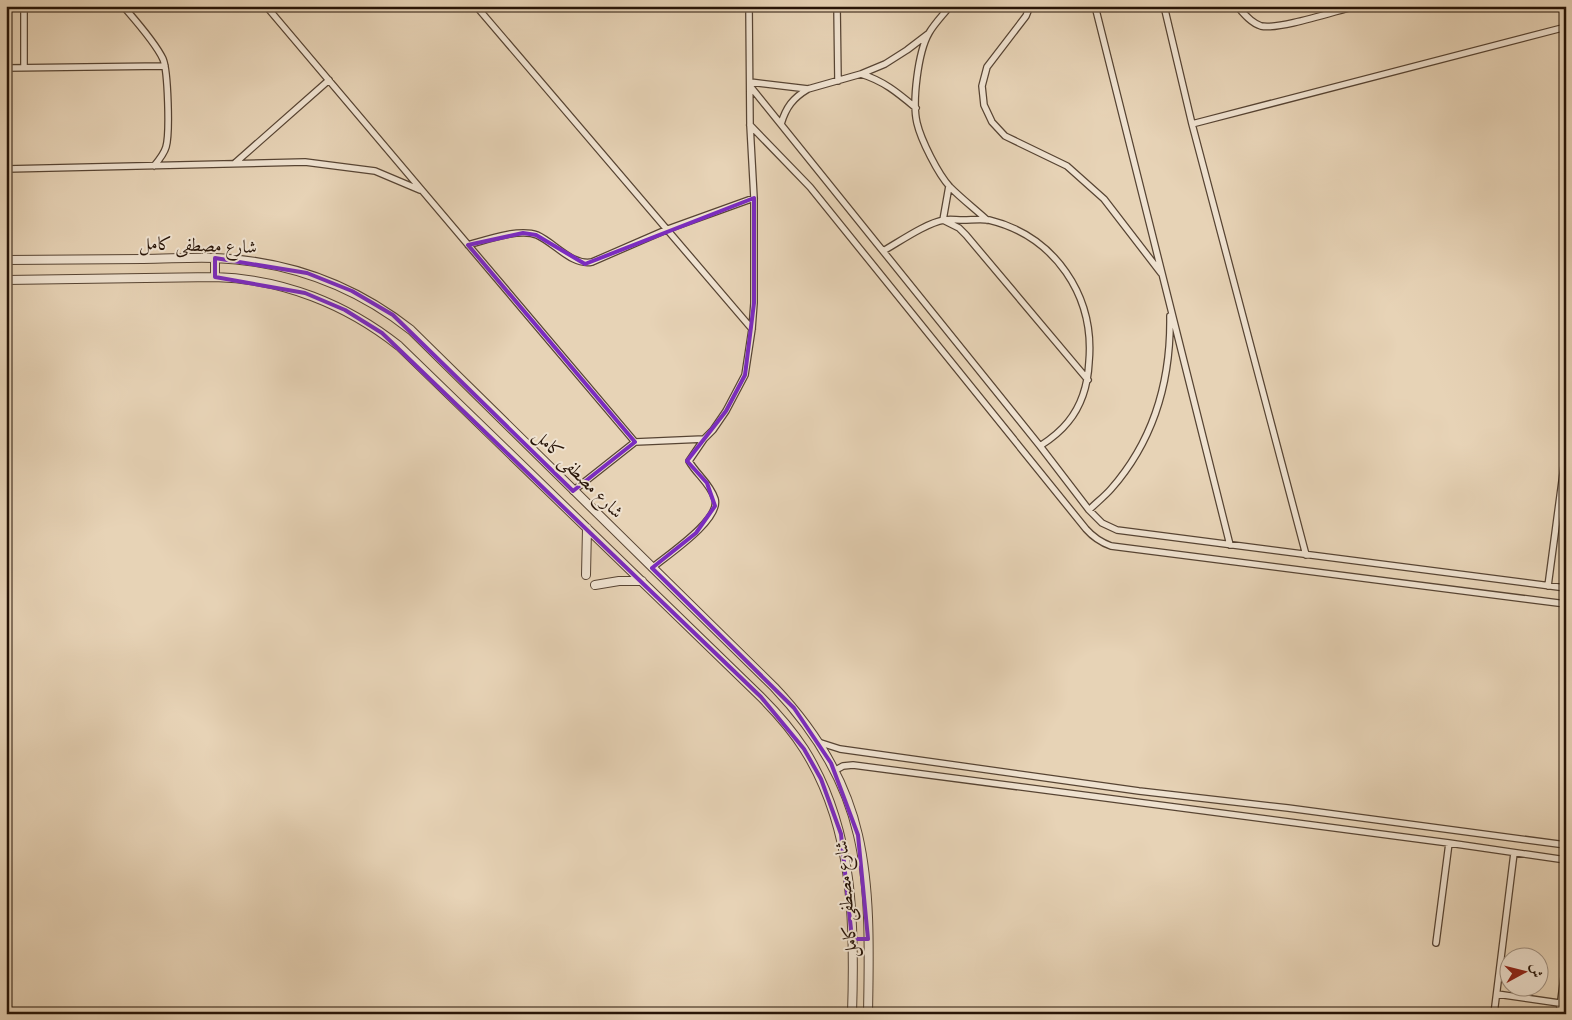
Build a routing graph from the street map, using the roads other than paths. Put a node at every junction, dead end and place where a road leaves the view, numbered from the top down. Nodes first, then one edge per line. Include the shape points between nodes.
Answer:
1 (24, 6) edge
2 (123, 6) edge
3 (266, 6) edge
4 (476, 6) edge
5 (749, 6) edge
6 (837, 6) edge
7 (950, 6) edge
8 (1030, 6) edge
9 (1095, 6) edge
10 (1164, 6) edge
11 (1237, 6) edge
12 (1356, 6) edge
13 (1566, 27) edge
14 (928, 34) junction
15 (165, 66) junction
16 (24, 67) junction
17 (6, 68) edge
18 (861, 74) junction
19 (328, 80) junction
20 (838, 81) junction
21 (750, 84) junction
22 (808, 89) junction
23 (916, 108) junction
24 (781, 124) junction
25 (1192, 124) junction
26 (750, 125) junction
27 (235, 164) junction
28 (154, 166) junction
29 (6, 169) edge
30 (949, 186) junction
31 (422, 190) junction
32 (754, 198) junction
33 (943, 220) junction
34 (987, 220) junction
35 (668, 229) junction
36 (468, 245) junction
37 (883, 251) junction
38 (215, 258) junction
39 (6, 260) edge
40 (1162, 275) junction
41 (215, 278) junction
42 (6, 280) edge
43 (1170, 305) junction
44 (752, 329) junction
45 (1088, 380) junction
46 (704, 439) junction
47 (635, 442) junction
48 (1040, 446) junction
49 (1566, 451) edge
50 (573, 491) junction
51 (1089, 510) junction
52 (587, 528) junction
53 (622, 538) junction
54 (1230, 545) junction
55 (631, 548) junction
56 (610, 550) junction
57 (1306, 555) junction
58 (620, 559) junction
59 (652, 568) junction
60 (586, 575) dead end
61 (642, 581) junction
62 (595, 585) dead end
63 (1548, 586) junction
64 (1566, 588) edge
65 (1566, 604) edge
66 (818, 742) junction
67 (834, 770) junction
68 (1449, 843) junction
69 (1566, 845) edge
70 (1514, 853) junction
71 (1566, 860) edge
72 (852, 939) junction
73 (868, 939) junction
74 (1436, 943) dead end
75 (1566, 962) edge
76 (1497, 994) junction
77 (1563, 1004) edge
78 (852, 1014) edge
79 (868, 1014) edge
80 (1494, 1014) edge
81 (1559, 1014) edge

1 - 16 street
2 - 15 street via 158,51
3 - 19 street
4 - 35 street
5 - 21 street
6 - 20 street
7 - 14 street
8 - 40 street via 987,67 982,86 984,105 992,122 1005,136 1067,166 1104,199
9 - 40 street
10 - 25 street
11 - 12 street via 1260,26 1279,25
13 - 25 street
14 - 18 street via 885,64
14 - 23 street via 916,79
15 - 16 street
15 - 28 street via 168,134 162,156
16 - 17 street
18 - 20 street
18 - 23 street via 878,80
19 - 27 street
19 - 31 street
20 - 22 street
21 - 22 street
21 - 24 street
21 - 26 street
22 - 24 street via 785,109
23 - 30 street via 917,124 930,156
24 - 37 street
25 - 57 street
26 - 32 street
26 - 65 street via 810,187 1092,537 1111,546
27 - 28 street
27 - 31 street via 305,162 375,171
28 - 29 street
30 - 33 street
30 - 34 street
31 - 36 street
32 - 35 street
32 - 44 street
33 - 34 street
33 - 37 street
33 - 45 street via 966,235
34 - 45 street via 1027,236 1046,250 1063,266 1076,286 1089,331
35 - 36 street via 585,264 536,235 523,233 494,237
35 - 44 street
36 - 47 street
37 - 48 street
38 - 39 street, شارع مصطفى كامل
38 - 41 street
38 - 50 street, شارع مصطفى كامل via 276,265 307,273 373,302 423,340
40 - 43 street
41 - 42 street, شارع مصطفى كامل
41 - 52 street, شارع مصطفى كامل via 243,279 304,293 345,310 370,325 415,360
43 - 51 street via 1170,345 1165,384 1152,422 1134,458 1111,489
43 - 54 street
44 - 46 street via 745,375 726,411
45 - 48 street via 1070,420
46 - 47 street
46 - 59 street via 689,460 707,483 715,506 696,533
47 - 50 street
48 - 51 street
49 - 63 street
50 - 53 street, شارع مصطفى كامل
51 - 54 street via 1102,523 1116,530
52 - 56 street, شارع مصطفى كامل
52 - 60 street
53 - 55 street, شارع مصطفى كامل
53 - 56 street
54 - 57 street
55 - 58 street
55 - 59 street, شارع مصطفى كامل
56 - 58 street, شارع مصطفى كامل
57 - 63 street
58 - 61 street, شارع مصطفى كامل
59 - 66 street, شارع مصطفى كامل via 774,687
61 - 62 street
61 - 72 street, شارع مصطفى كامل via 761,697 804,749 821,779 841,834 849,883
63 - 64 street
66 - 67 street, شارع مصطفى كامل
66 - 69 street via 840,749 1140,791
67 - 68 street via 853,765
67 - 73 street, شارع مصطفى كامل via 858,835
68 - 70 street
68 - 74 street
70 - 71 street
70 - 76 street
72 - 73 street
72 - 78 street, شارع مصطفى كامل
73 - 79 street, شارع مصطفى كامل
75 - 77 street
76 - 77 street
76 - 80 street
77 - 81 street

